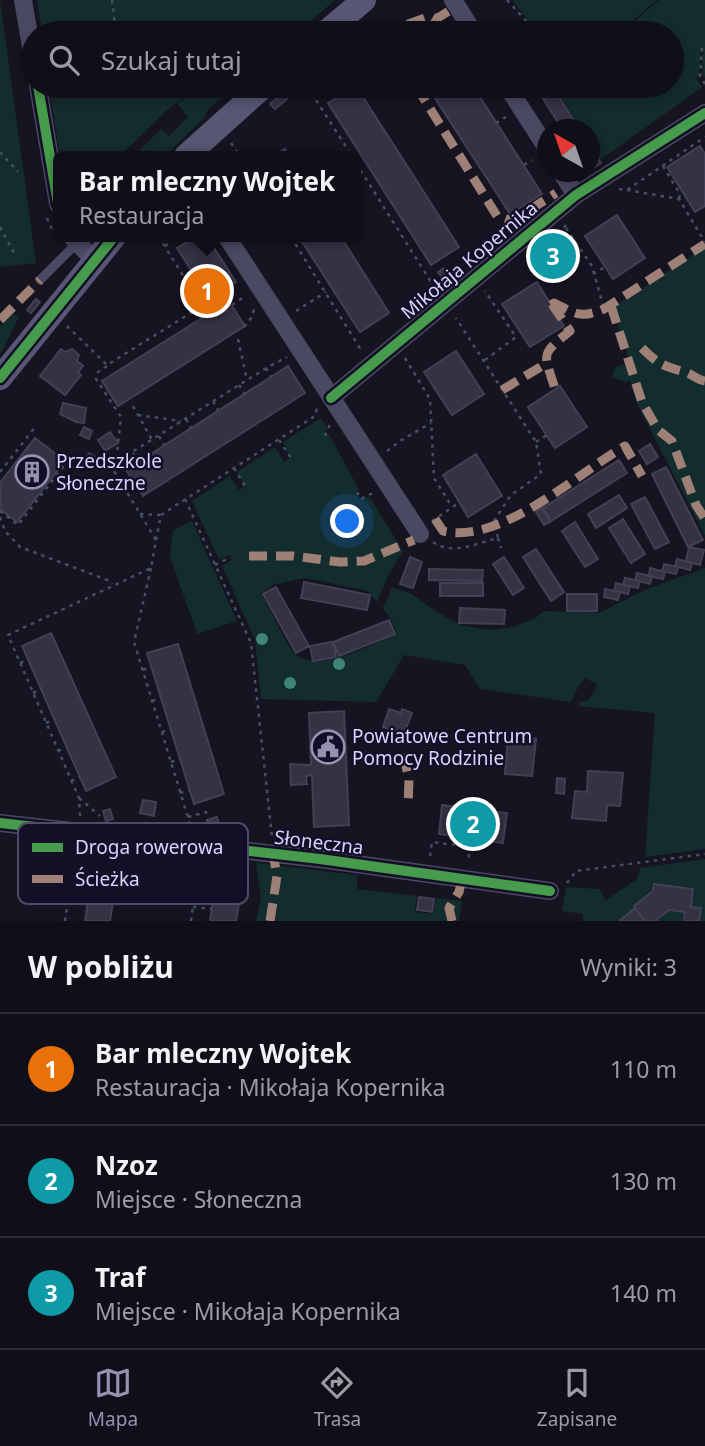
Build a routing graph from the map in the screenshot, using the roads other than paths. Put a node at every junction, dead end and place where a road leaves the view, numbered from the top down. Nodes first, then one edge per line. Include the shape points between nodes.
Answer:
1 (23, 0) edge
2 (364, 0) edge
3 (453, 0) edge
4 (27, 21) edge
5 (339, 21) edge
6 (466, 21) edge
7 (40, 98) edge
8 (251, 98) edge
9 (513, 98) edge
10 (705, 113) edge
11 (537, 142) edge
12 (192, 151) edge
13 (53, 174) edge
14 (568, 182) edge
15 (576, 195) junction
16 (72, 242) edge
17 (76, 242) edge
18 (110, 242) edge
19 (230, 242) edge
20 (95, 261) junction
21 (40, 280) dead end
22 (0, 377) edge
23 (324, 399) junction
24 (427, 532) road end
25 (0, 823) edge
26 (18, 825) edge
27 (248, 849) edge
28 (550, 891) dead end

1 - 4 street
2 - 5 street
3 - 6 street
7 - 13 street
8 - 12 street
9 - 11 street
10 - 15 street, Mikołaja Kopernika
14 - 15 street
15 - 23 street, Mikołaja Kopernika
16 - 21 lane
17 - 20 street
18 - 20 street
19 - 23 street via 281,320
20 - 22 street
23 - 24 street
25 - 26 street, Słoneczna
27 - 28 street, Słoneczna

